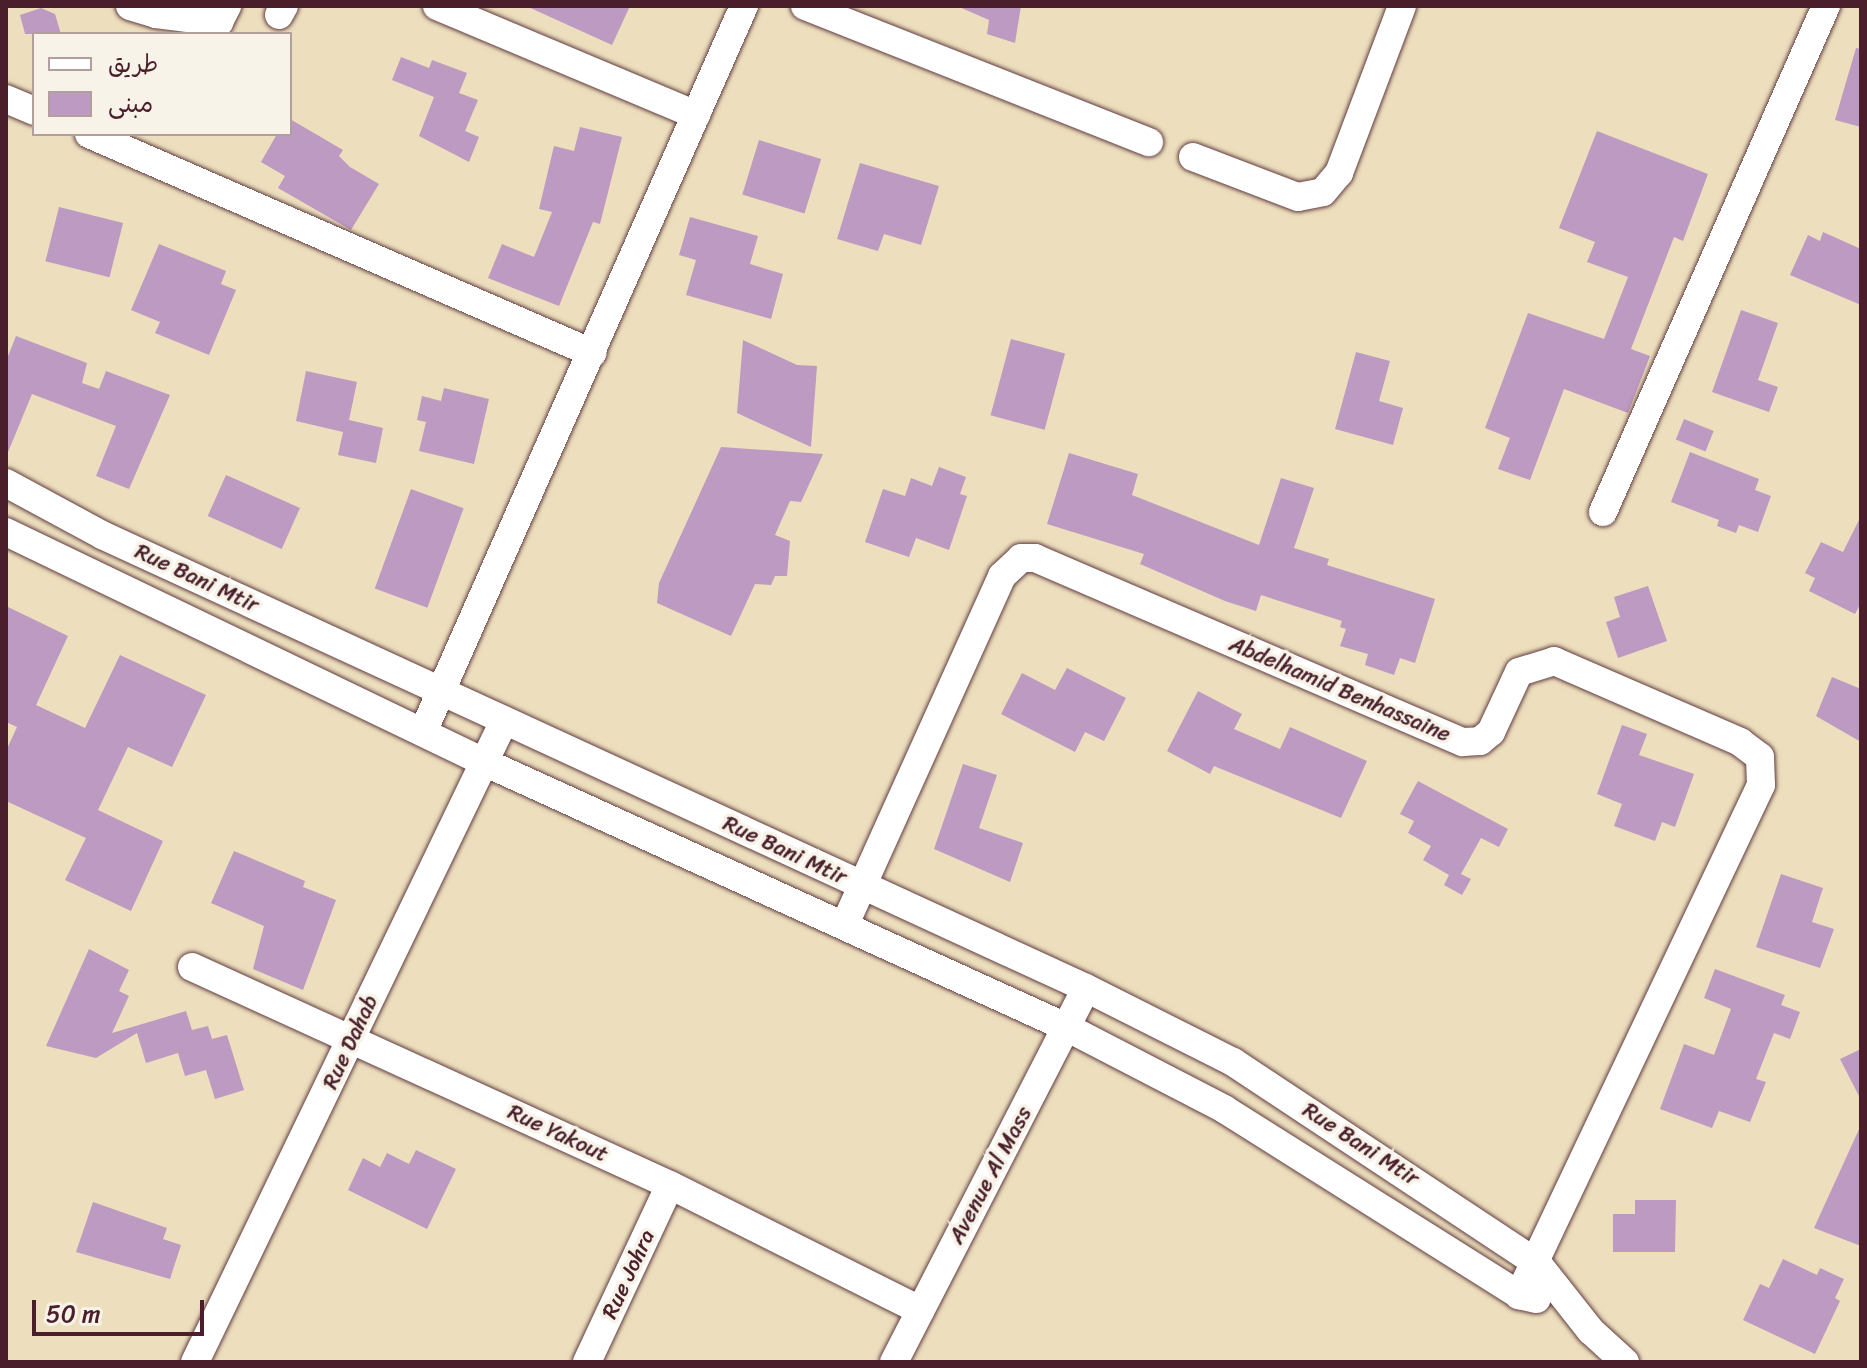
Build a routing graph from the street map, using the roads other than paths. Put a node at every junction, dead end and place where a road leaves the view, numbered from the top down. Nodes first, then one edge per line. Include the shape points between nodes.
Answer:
1 (227, 6) edge
2 (437, 6) edge
3 (744, 6) edge
4 (805, 6) edge
5 (1402, 6) edge
6 (1826, 6) edge
7 (149, 9) edge
8 (6, 99) edge
9 (32, 110) edge
10 (696, 115) junction
11 (94, 136) edge
12 (1149, 142) dead end
13 (1193, 157) dead end
14 (592, 353) junction
15 (6, 483) edge
16 (1603, 512) dead end
17 (6, 532) edge
18 (442, 690) junction
19 (504, 721) junction
20 (423, 732) junction
21 (484, 762) junction
22 (865, 886) junction
23 (845, 924) junction
24 (192, 967) dead end
25 (1086, 988) junction
26 (1068, 1028) junction
27 (353, 1038) junction
28 (670, 1185) junction
29 (1538, 1264) junction
30 (1519, 1295) junction
31 (1569, 1305) junction
32 (920, 1310) junction
33 (195, 1362) edge
34 (587, 1362) edge
35 (894, 1362) edge
36 (1625, 1362) edge

1 - 7 street via 219,22
2 - 10 street
3 - 10 street
4 - 12 street
5 - 13 street via 1339,173 1323,192 1298,197
6 - 16 street
8 - 9 street
10 - 14 street
11 - 14 street
14 - 18 street
15 - 18 street, Rue Bani Mtir via 102,535
17 - 20 street, Rue Bani Mtir
18 - 19 street, Rue Bani Mtir
18 - 20 street
19 - 21 street, Rue Dahab
19 - 22 street, Rue Bani Mtir
20 - 21 street, Rue Bani Mtir
21 - 23 street, Rue Bani Mtir
21 - 27 street, Rue Dahab
22 - 23 street, Abdelhamid Benhassaine
22 - 25 street, Rue Bani Mtir
22 - 29 street, Abdelhamid Benhassaine via 1002,576 1021,558 1035,558 1463,742 1480,741 1491,732 1519,672 1554,661 1752,749 1763,767 1761,785
23 - 26 street, Rue Bani Mtir
24 - 27 street, Rue Yakout
25 - 26 street, Avenue Al Mass
25 - 29 street, Rue Bani Mtir via 1233,1062
26 - 30 street, Rue Bani Mtir via 1224,1109
26 - 32 street, Avenue Al Mass
27 - 28 street, Rue Yakout
27 - 33 street, Rue Dahab
28 - 32 street, Rue Yakout
28 - 34 street, Rue Johra
29 - 30 street, Abdelhamid Benhassaine
29 - 31 street, Rue Bani Mtir
30 - 31 street
31 - 36 street, Rue Bani Mtir
32 - 35 street, Avenue Al Mass

